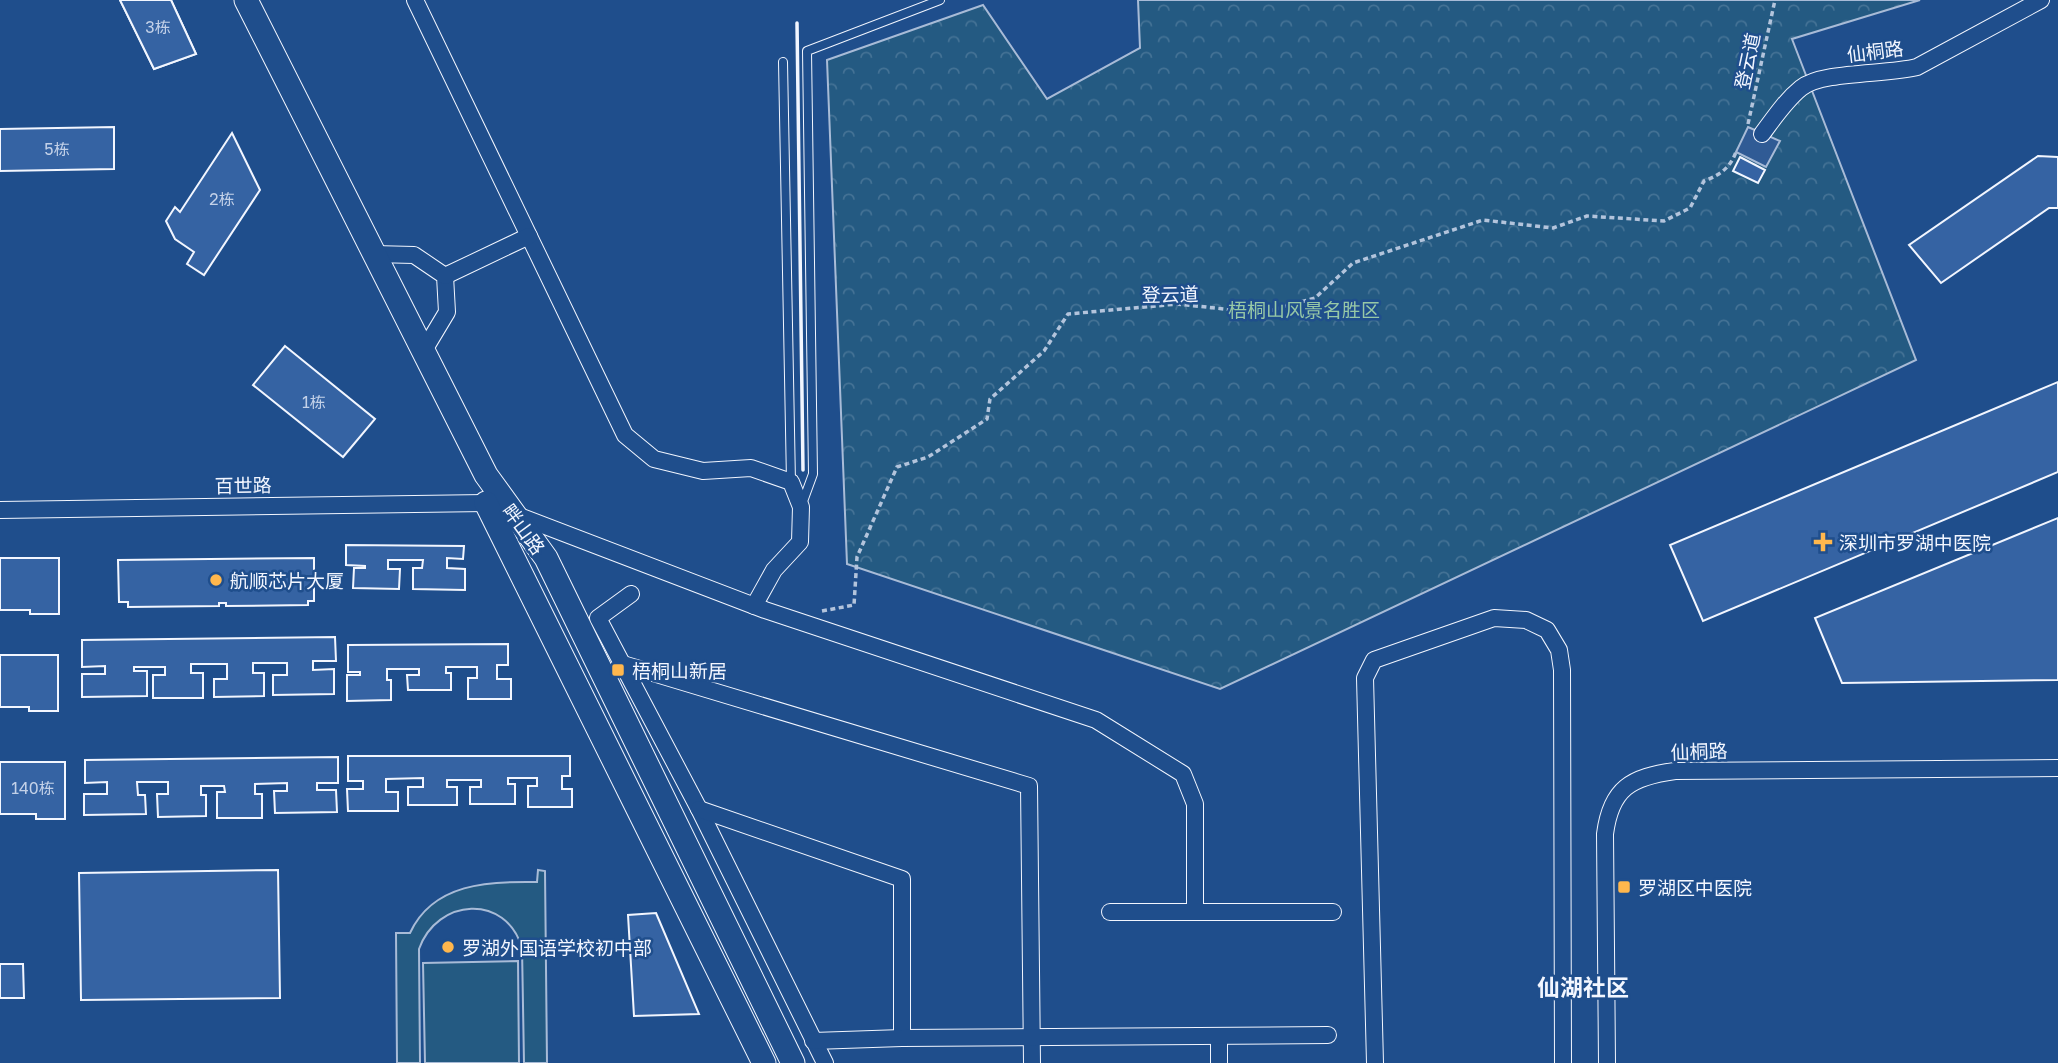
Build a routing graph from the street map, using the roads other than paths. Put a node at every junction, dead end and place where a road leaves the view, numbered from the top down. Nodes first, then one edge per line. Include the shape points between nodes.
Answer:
1 (246, 0) edge
2 (415, 0) edge
3 (940, 0) edge
4 (2041, 0) edge
5 (783, 62) dead end
6 (1755, 131) road end
7 (529, 236) junction
8 (374, 254) junction
9 (445, 276) junction
10 (424, 352) junction
11 (791, 482) junction
12 (486, 503) joint
13 (801, 507) junction
14 (0, 510) edge
15 (514, 514) junction
16 (631, 594) dead end
17 (754, 606) junction
18 (623, 664) junction
19 (2058, 768) edge
20 (699, 809) junction
21 (1195, 911) junction
22 (1110, 912) dead end
23 (1334, 912) dead end
24 (1328, 1035) dead end
25 (1219, 1036) junction
26 (1032, 1037) junction
27 (902, 1038) junction
28 (813, 1041) junction
29 (764, 1063) edge
30 (793, 1063) edge
31 (825, 1063) edge
32 (1032, 1063) edge
33 (1219, 1063) edge
34 (1375, 1063) edge
35 (1563, 1063) edge
36 (1607, 1063) edge

1 - 8 street, 畔山路
2 - 7 street
3 - 13 lane via 807,51 813,474
4 - 6 street, 仙桐路 via 1917,67 1823,78 1803,86
5 - 11 lane
7 - 9 street
7 - 11 street via 625,435 654,459 703,471 751,468
8 - 9 street via 414,255
8 - 10 street, 畔山路
9 - 10 street via 447,312
10 - 15 street, 畔山路 via 486,475
11 - 13 street
12 - 14 street, 百世路
12 - 29 street, 畔山路
13 - 17 street via 800,542 774,570
15 - 17 street
15 - 30 street, 畔山路 via 546,558
16 - 18 street via 598,618
17 - 21 street via 1096,720 1183,774 1195,804
18 - 20 street
18 - 26 street via 1029,786
19 - 36 street, 仙桐路 via 1675,771 1629,784 1610,808 1605,834
20 - 27 street via 902,879
20 - 28 street
21 - 22 street
21 - 23 street
24 - 25 street
25 - 26 street
25 - 33 street
26 - 27 street
26 - 32 street
27 - 28 street
28 - 31 street
34 - 35 street via 1365,678 1374,660 1494,618 1526,620 1547,630 1559,650 1563,684

